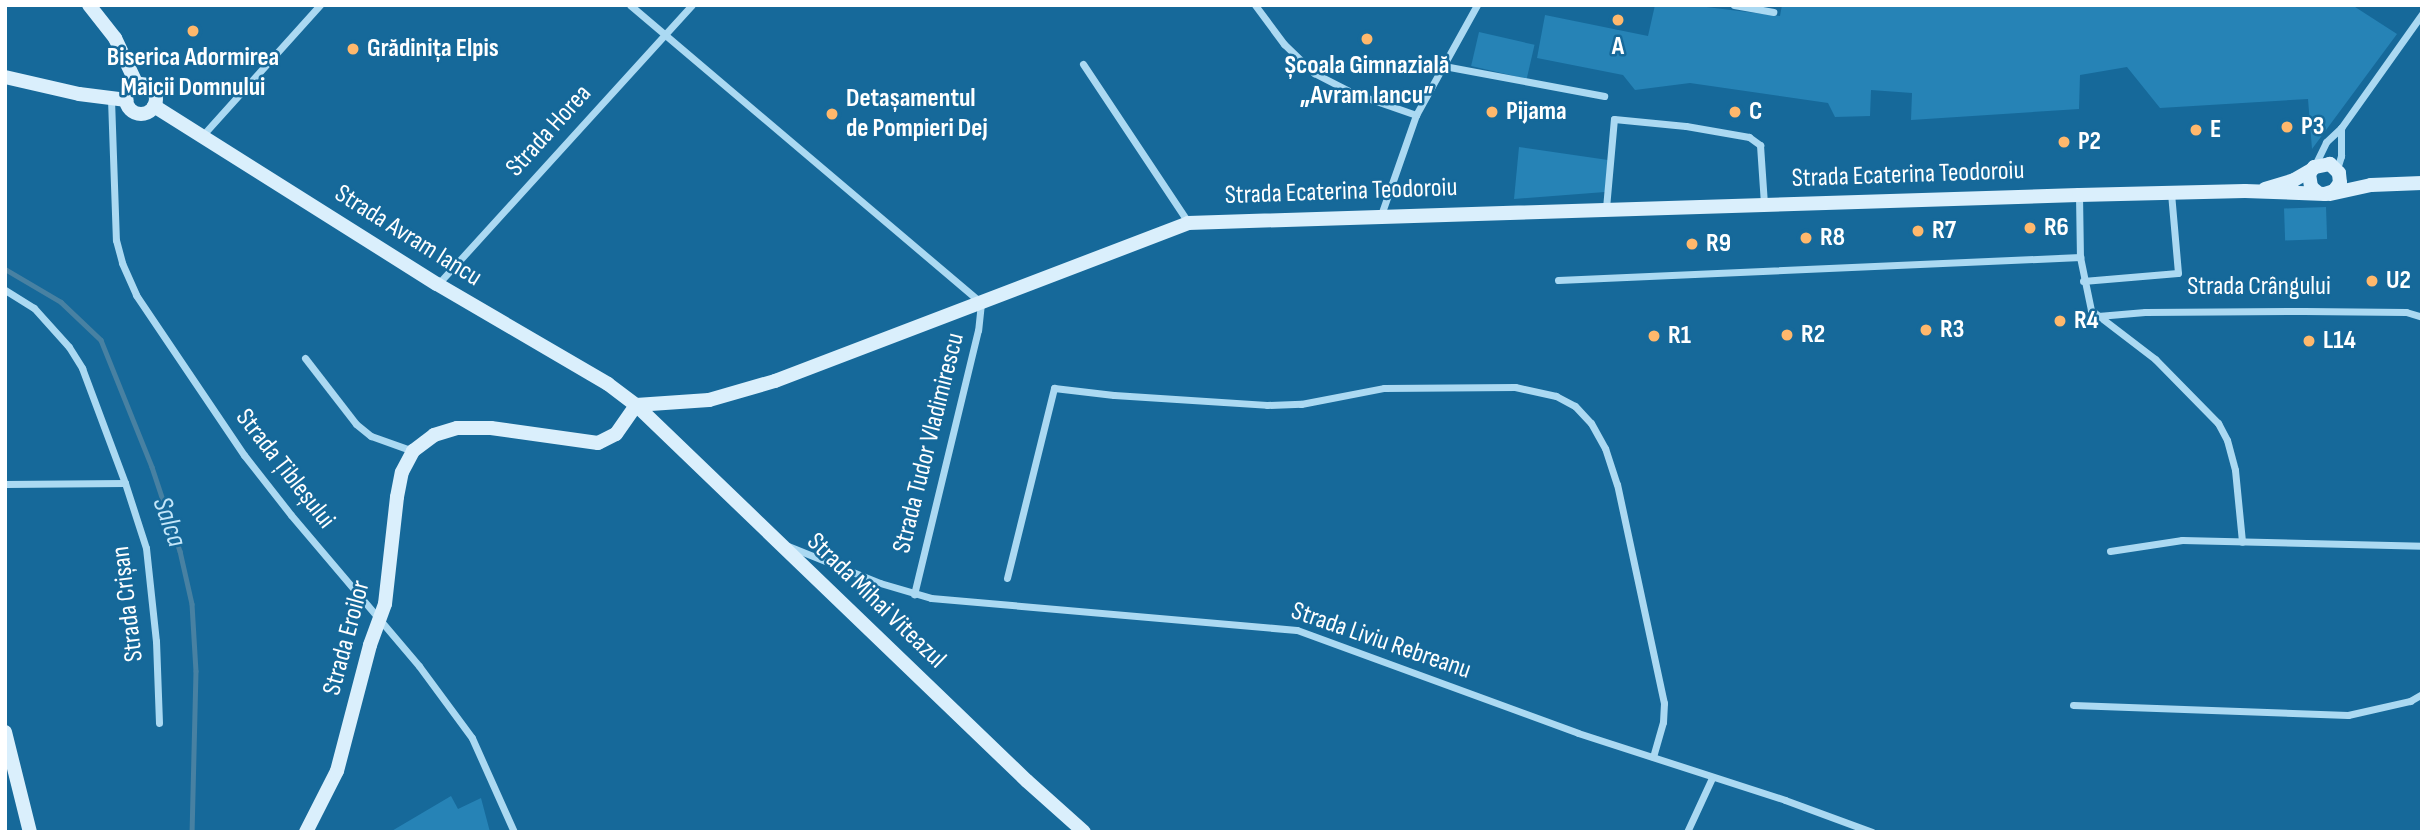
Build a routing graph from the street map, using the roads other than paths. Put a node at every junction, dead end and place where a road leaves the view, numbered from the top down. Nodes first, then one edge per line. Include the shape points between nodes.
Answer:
1 (89, 5) edge
2 (320, 5) edge
3 (631, 5) edge
4 (692, 5) edge
5 (1255, 5) edge
6 (1477, 5) edge
7 (1734, 5) edge
8 (1773, 12) dead end
9 (2422, 14) edge
10 (666, 34) junction
11 (1083, 64) dead end
12 (1444, 66) junction
13 (5, 77) edge
14 (137, 85) junction
15 (1604, 96) dead end
16 (111, 99) junction
17 (127, 100) junction
18 (154, 106) junction
19 (1416, 115) junction
20 (2341, 128) junction
21 (202, 137) junction
22 (2313, 169) junction
23 (2338, 171) junction
24 (2422, 183) edge
25 (2371, 185) junction
26 (2256, 191) junction
27 (2171, 193) junction
28 (2323, 193) junction
29 (2079, 195) junction
30 (1764, 204) junction
31 (1606, 208) junction
32 (1381, 215) junction
33 (1188, 223) junction
34 (2080, 257) junction
35 (1558, 280) dead end
36 (2084, 281) junction
37 (437, 284) junction
38 (5, 290) edge
39 (981, 303) junction
40 (2095, 316) junction
41 (2422, 317) edge
42 (305, 358) dead end
43 (636, 405) junction
44 (413, 451) junction
45 (125, 483) junction
46 (5, 484) edge
47 (2242, 541) junction
48 (781, 544) junction
49 (2422, 546) edge
50 (2110, 551) dead end
51 (1007, 578) dead end
52 (914, 594) junction
53 (380, 618) junction
54 (2422, 694) edge
55 (2073, 705) dead end
56 (159, 723) dead end
57 (5, 732) edge
58 (1653, 757) junction
59 (1712, 778) junction
60 (30, 832) edge
61 (306, 832) edge
62 (514, 832) edge
63 (1084, 832) edge
64 (1687, 832) edge
65 (1872, 832) edge

1 - 14 main road via 115,38
2 - 21 street
3 - 10 street
4 - 10 street, Strada Horea
5 - 19 street via 1284,44 1314,73 1353,93
6 - 12 street
7 - 8 street
9 - 20 street
10 - 37 street, Strada Horea
10 - 39 street
11 - 33 street
12 - 15 street
12 - 19 street
13 - 16 main road
14 - 17 main road
14 - 18 main road via 153,91
16 - 17 main road
16 - 53 street, Strada Țibleșului via 117,240 136,295 244,455
17 - 18 main road via 137,113 149,112
18 - 21 main road, Strada Avram Iancu
19 - 32 street
20 - 22 street via 2326,142
20 - 23 street
21 - 37 main road, Strada Avram Iancu
22 - 23 main road via 2322,163
22 - 26 main road, Strada Ecaterina Teodoroiu
22 - 28 main road via 2309,183
23 - 25 main road
23 - 28 main road via 2337,188
24 - 25 main road
25 - 28 main road
26 - 27 main road, Strada Ecaterina Teodoroiu
26 - 28 main road, Strada Ecaterina Teodoroiu
27 - 29 main road, Strada Ecaterina Teodoroiu
27 - 36 street via 2178,273
29 - 30 main road, Strada Ecaterina Teodoroiu
29 - 34 street
30 - 31 main road, Strada Ecaterina Teodoroiu
30 - 31 street via 1760,145 1749,137 1614,119
31 - 32 main road, Strada Ecaterina Teodoroiu
32 - 33 main road, Strada Ecaterina Teodoroiu
33 - 39 main road, Strada Ecaterina Teodoroiu
34 - 35 street
34 - 36 street
36 - 40 street
37 - 43 main road, Strada Avram Iancu
38 - 45 street, Strada Crișan via 34,308 69,347 82,368
39 - 43 main road, Strada Ecaterina Teodoroiu via 739,393 685,403
39 - 52 street, Strada Tudor Vladimirescu
40 - 41 street, Strada Crângului via 2317,311 2406,312
40 - 47 street via 2155,359 2218,423 2235,470
42 - 44 street via 356,424 371,436
43 - 44 main road via 616,434 597,443 491,428 457,428 434,435
43 - 48 main road, Strada Mihai Viteazul
44 - 53 main road, Strada Eroilor via 397,497 388,587
45 - 46 street
45 - 56 street, Strada Crișan via 146,548
47 - 49 street
47 - 50 street via 2182,540
48 - 52 street, Strada Liviu Rebreanu
48 - 63 main road, Strada Mihai Viteazul
51 - 58 street via 1054,388 1267,405 1301,404 1384,388 1515,387 1556,396 1575,406 1591,423 1617,484 1664,703
52 - 58 street, Strada Liviu Rebreanu via 972,603 1297,630
53 - 61 main road, Strada Eroilor via 337,771
53 - 62 street, Strada Țibleșului via 472,738
54 - 55 street via 2348,715
57 - 60 main road
58 - 59 street, Strada Liviu Rebreanu
59 - 64 street
59 - 65 street, Strada Liviu Rebreanu

